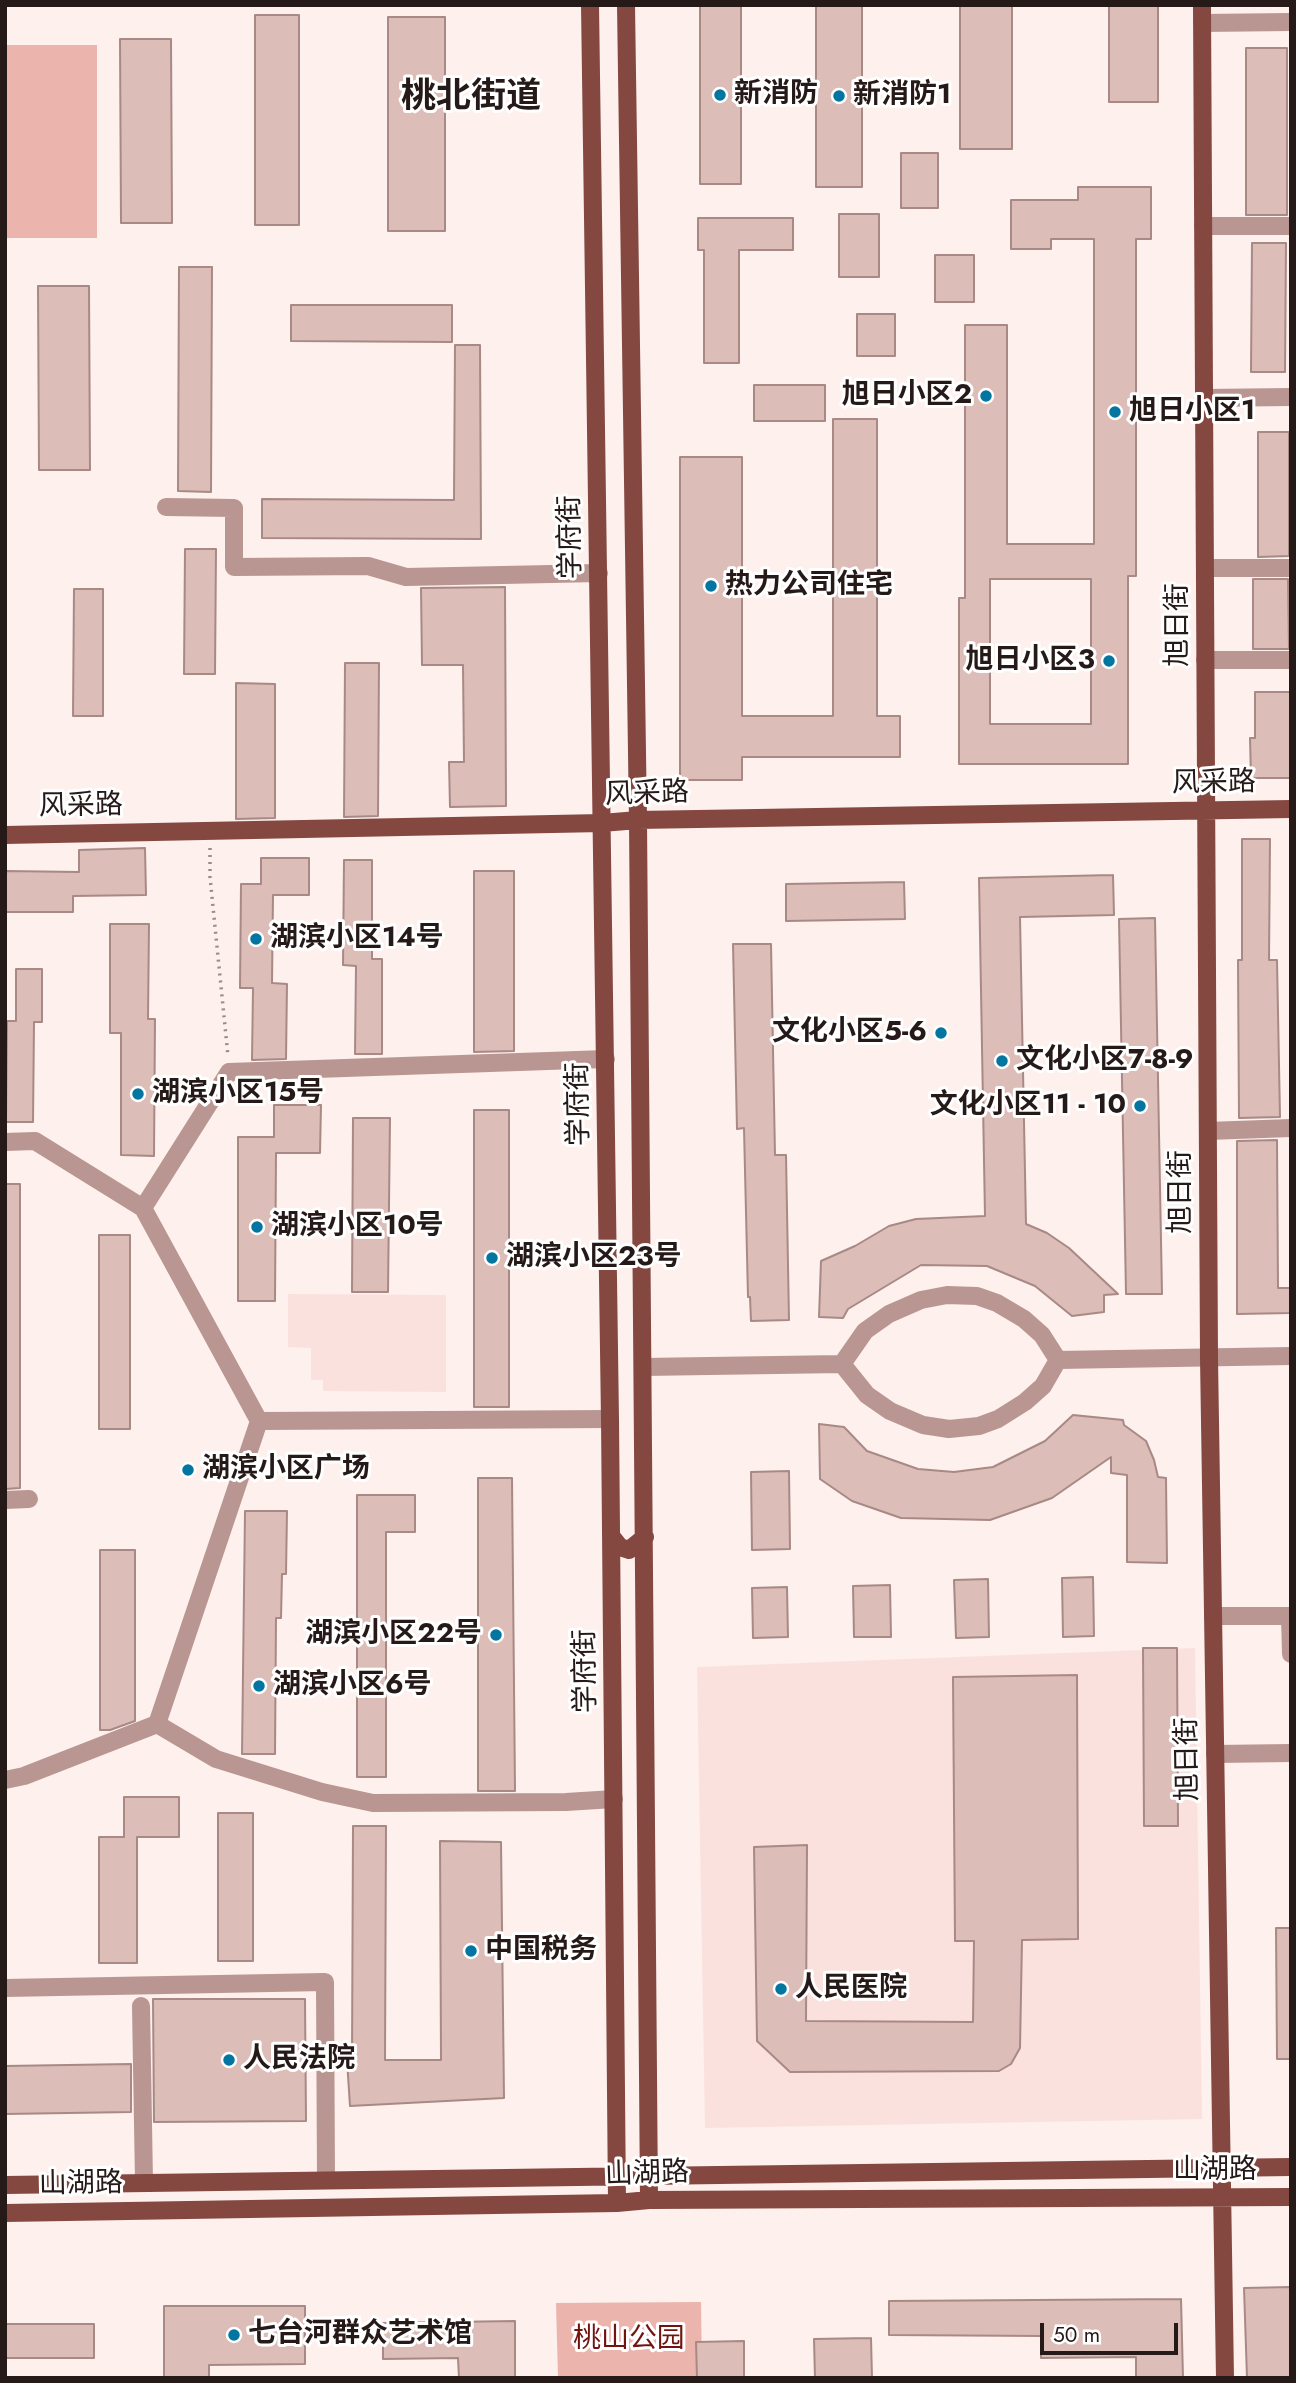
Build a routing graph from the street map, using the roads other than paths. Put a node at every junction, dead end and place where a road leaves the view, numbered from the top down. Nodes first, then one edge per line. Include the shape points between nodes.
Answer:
1 (590, 5) edge
2 (626, 5) edge
3 (1202, 14) edge
4 (1291, 22) edge
5 (1203, 226) junction
6 (1291, 226) edge
7 (1291, 397) edge
8 (1204, 398) junction
9 (166, 508) dead end
10 (1205, 568) junction
11 (1291, 568) edge
12 (599, 573) junction
13 (1205, 660) junction
14 (1291, 660) edge
15 (1291, 809) edge
16 (1205, 810) junction
17 (638, 820) junction
18 (603, 823) junction
19 (5, 835) edge
20 (606, 1059) junction
21 (1291, 1128) edge
22 (1208, 1131) junction
23 (5, 1142) edge
24 (144, 1208) junction
25 (1291, 1356) edge
26 (1209, 1358) junction
27 (1058, 1360) junction
28 (842, 1364) junction
29 (643, 1367) junction
30 (610, 1419) junction
31 (259, 1421) junction
32 (29, 1499) dead end
33 (5, 1500) edge
34 (612, 1537) junction
35 (645, 1537) junction
36 (1213, 1616) junction
37 (1291, 1654) edge
38 (157, 1724) junction
39 (1291, 1753) edge
40 (1215, 1754) junction
41 (5, 1780) edge
42 (614, 1799) junction
43 (5, 1989) edge
44 (141, 2006) dead end
45 (1291, 2167) edge
46 (1221, 2168) junction
47 (616, 2176) junction
48 (650, 2176) junction
49 (327, 2179) junction
50 (144, 2182) junction
51 (5, 2185) edge
52 (1222, 2197) junction
53 (1291, 2197) edge
54 (649, 2200) junction
55 (617, 2203) junction
56 (5, 2213) edge
57 (1225, 2378) edge

1 - 12 main road, 学府街
2 - 17 main road, 学府街
3 - 4 street
3 - 5 main road, 旭日街
5 - 6 street
5 - 8 main road, 旭日街
7 - 8 street
8 - 10 main road, 旭日街
9 - 12 street via 234,508 234,567 368,566 406,576
10 - 11 street
10 - 13 main road, 旭日街
12 - 18 main road, 学府街
13 - 14 street
13 - 16 main road, 旭日街
15 - 16 main road, 风采路
16 - 17 main road, 风采路
16 - 22 main road, 旭日街
17 - 18 main road, 风采路
17 - 29 main road, 学府街
18 - 19 main road, 风采路
18 - 20 main road, 学府街
20 - 24 street via 229,1072
20 - 30 main road, 学府街
21 - 22 street
22 - 26 main road, 旭日街
23 - 24 street via 36,1141
24 - 31 street
25 - 26 street
26 - 27 street
26 - 36 main road, 旭日街
27 - 28 street via 1043,1386 1025,1402 979,1426 950,1429 923,1425 890,1411 867,1395
27 - 28 street via 1042,1335 997,1303 978,1296 947,1295 888,1314 866,1331
28 - 29 street
29 - 35 main road, 学府街
30 - 31 street
30 - 34 main road, 学府街
31 - 38 street
32 - 33 street
34 - 35 main road via 629,1550
34 - 42 main road, 学府街
35 - 48 main road, 学府街
36 - 37 street via 1290,1616
36 - 40 main road, 旭日街
38 - 41 street
38 - 42 street via 216,1759 373,1803
39 - 40 street
40 - 46 main road, 旭日街
42 - 47 main road, 学府街
43 - 49 street via 325,1982
44 - 50 street
45 - 46 main road, 山湖路
46 - 48 main road, 山湖路
46 - 52 main road, 旭日街
47 - 48 main road, 山湖路
47 - 49 main road, 山湖路
47 - 55 main road, 学府街
48 - 54 main road, 学府街
49 - 50 main road, 山湖路
50 - 51 main road, 山湖路
52 - 53 main road, 山湖路
52 - 54 main road, 山湖路
52 - 57 main road, 旭日街
54 - 55 main road, 山湖路
55 - 56 main road, 山湖路

